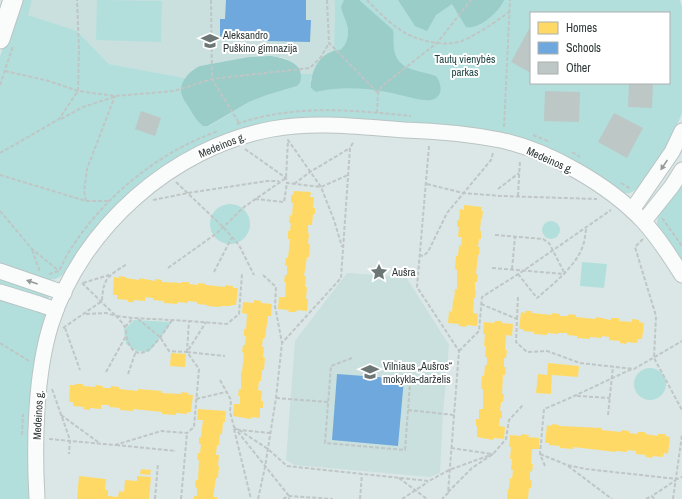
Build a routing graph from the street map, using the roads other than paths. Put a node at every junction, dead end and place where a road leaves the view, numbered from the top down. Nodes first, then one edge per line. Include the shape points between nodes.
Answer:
1 (13, 0) edge
2 (0, 39) edge
3 (682, 131) edge
4 (682, 170) edge
5 (635, 203) junction
6 (644, 221) junction
7 (0, 271) edge
8 (682, 275) edge
9 (0, 292) edge
10 (64, 293) junction
11 (56, 310) junction
12 (37, 499) edge

1 - 2 main road
3 -> 5 street via 672,152
4 - 6 street
5 - 6 street, Medeinos g.
5 - 10 street, Medeinos g. via 544,155 502,141 430,131 328,124 290,126 250,134 207,150 154,182 125,207 99,236 85,254
6 - 8 street, Medeinos g.
10 -> 7 street
9 - 11 street
10 - 11 street, Medeinos g.
11 - 12 street, Medeinos g. via 42,366 36,424

